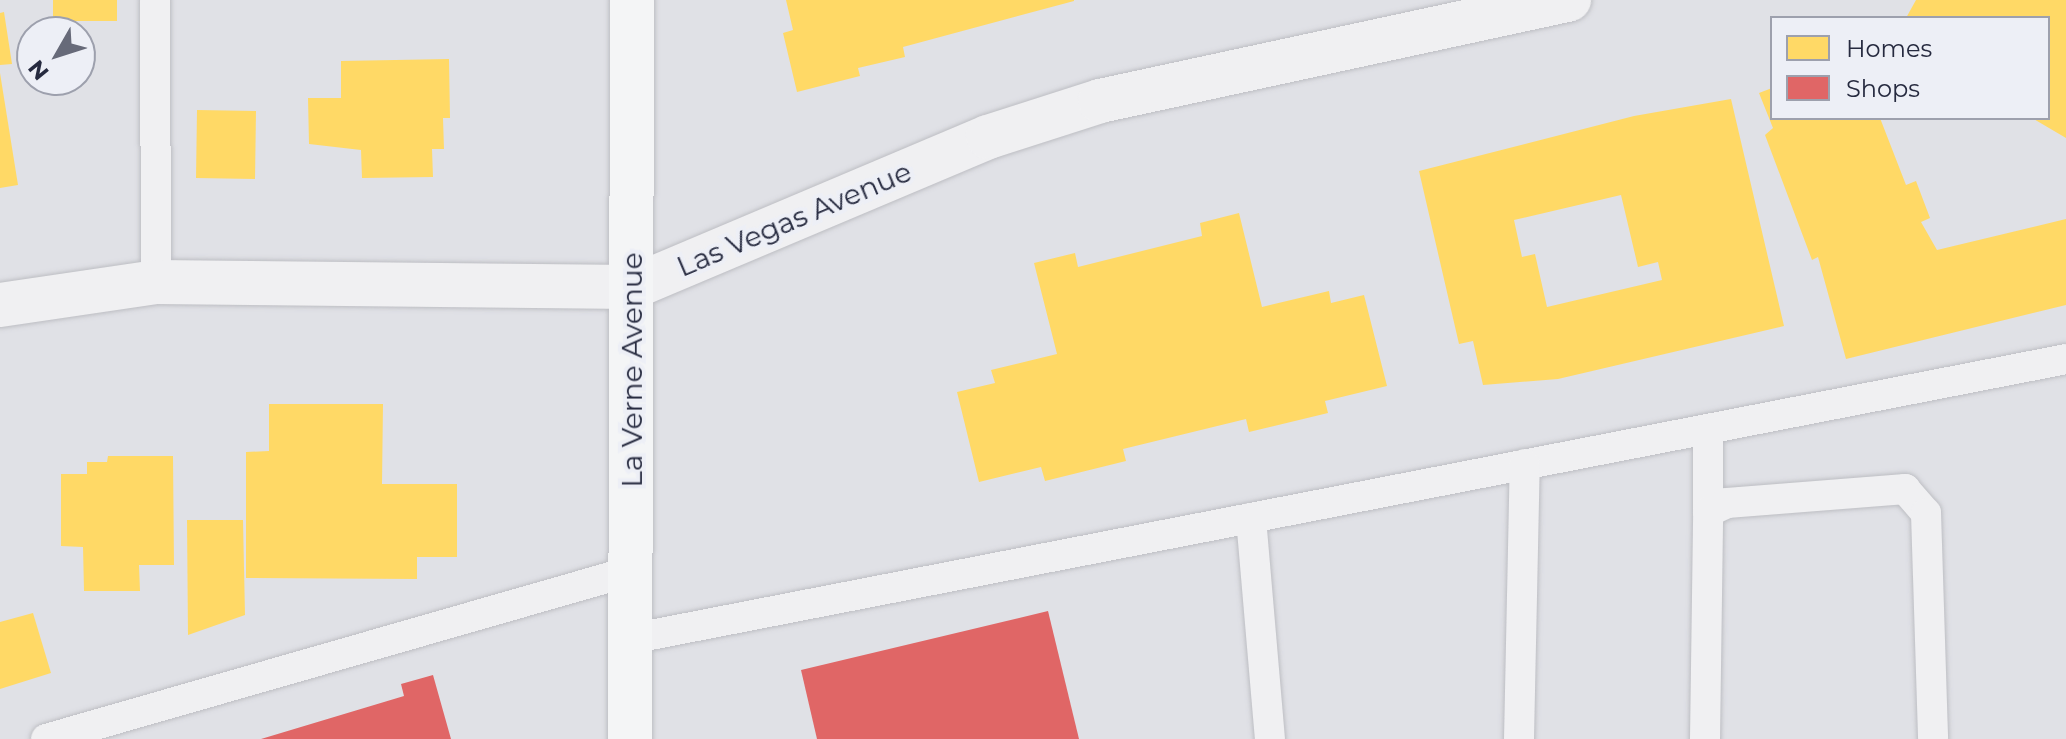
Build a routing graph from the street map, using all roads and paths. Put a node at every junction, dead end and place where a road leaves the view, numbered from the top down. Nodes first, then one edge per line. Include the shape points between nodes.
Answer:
1 (155, 0) edge
2 (632, 0) edge
3 (1569, 0) edge
4 (156, 282) junction
5 (633, 287) junction
6 (0, 305) edge
7 (2066, 359) edge
8 (1708, 429) junction
9 (1525, 464) junction
10 (1708, 512) junction
11 (1251, 518) junction
12 (631, 571) junction
13 (630, 639) junction
14 (46, 739) edge
15 (630, 739) edge
16 (1270, 739) edge
17 (1519, 739) edge
18 (1705, 739) edge
19 (1933, 739) edge

1 - 4 lane
2 - 5 main road, La Verne Avenue
3 - 5 street, Las Vegas Avenue via 1100,101 988,137
4 - 5 street, Las Vegas Avenue
4 - 6 street, Las Vegas Avenue
5 - 12 main road, La Verne Avenue
7 - 8 lane
8 - 9 lane
8 - 10 lane
9 - 11 lane
9 - 17 lane
10 - 18 lane
10 - 19 lane via 1727,503 1905,489 1921,502
11 - 13 lane
11 - 16 lane
12 - 13 main road, La Verne Avenue
12 - 14 lane
13 - 15 main road, La Verne Avenue

